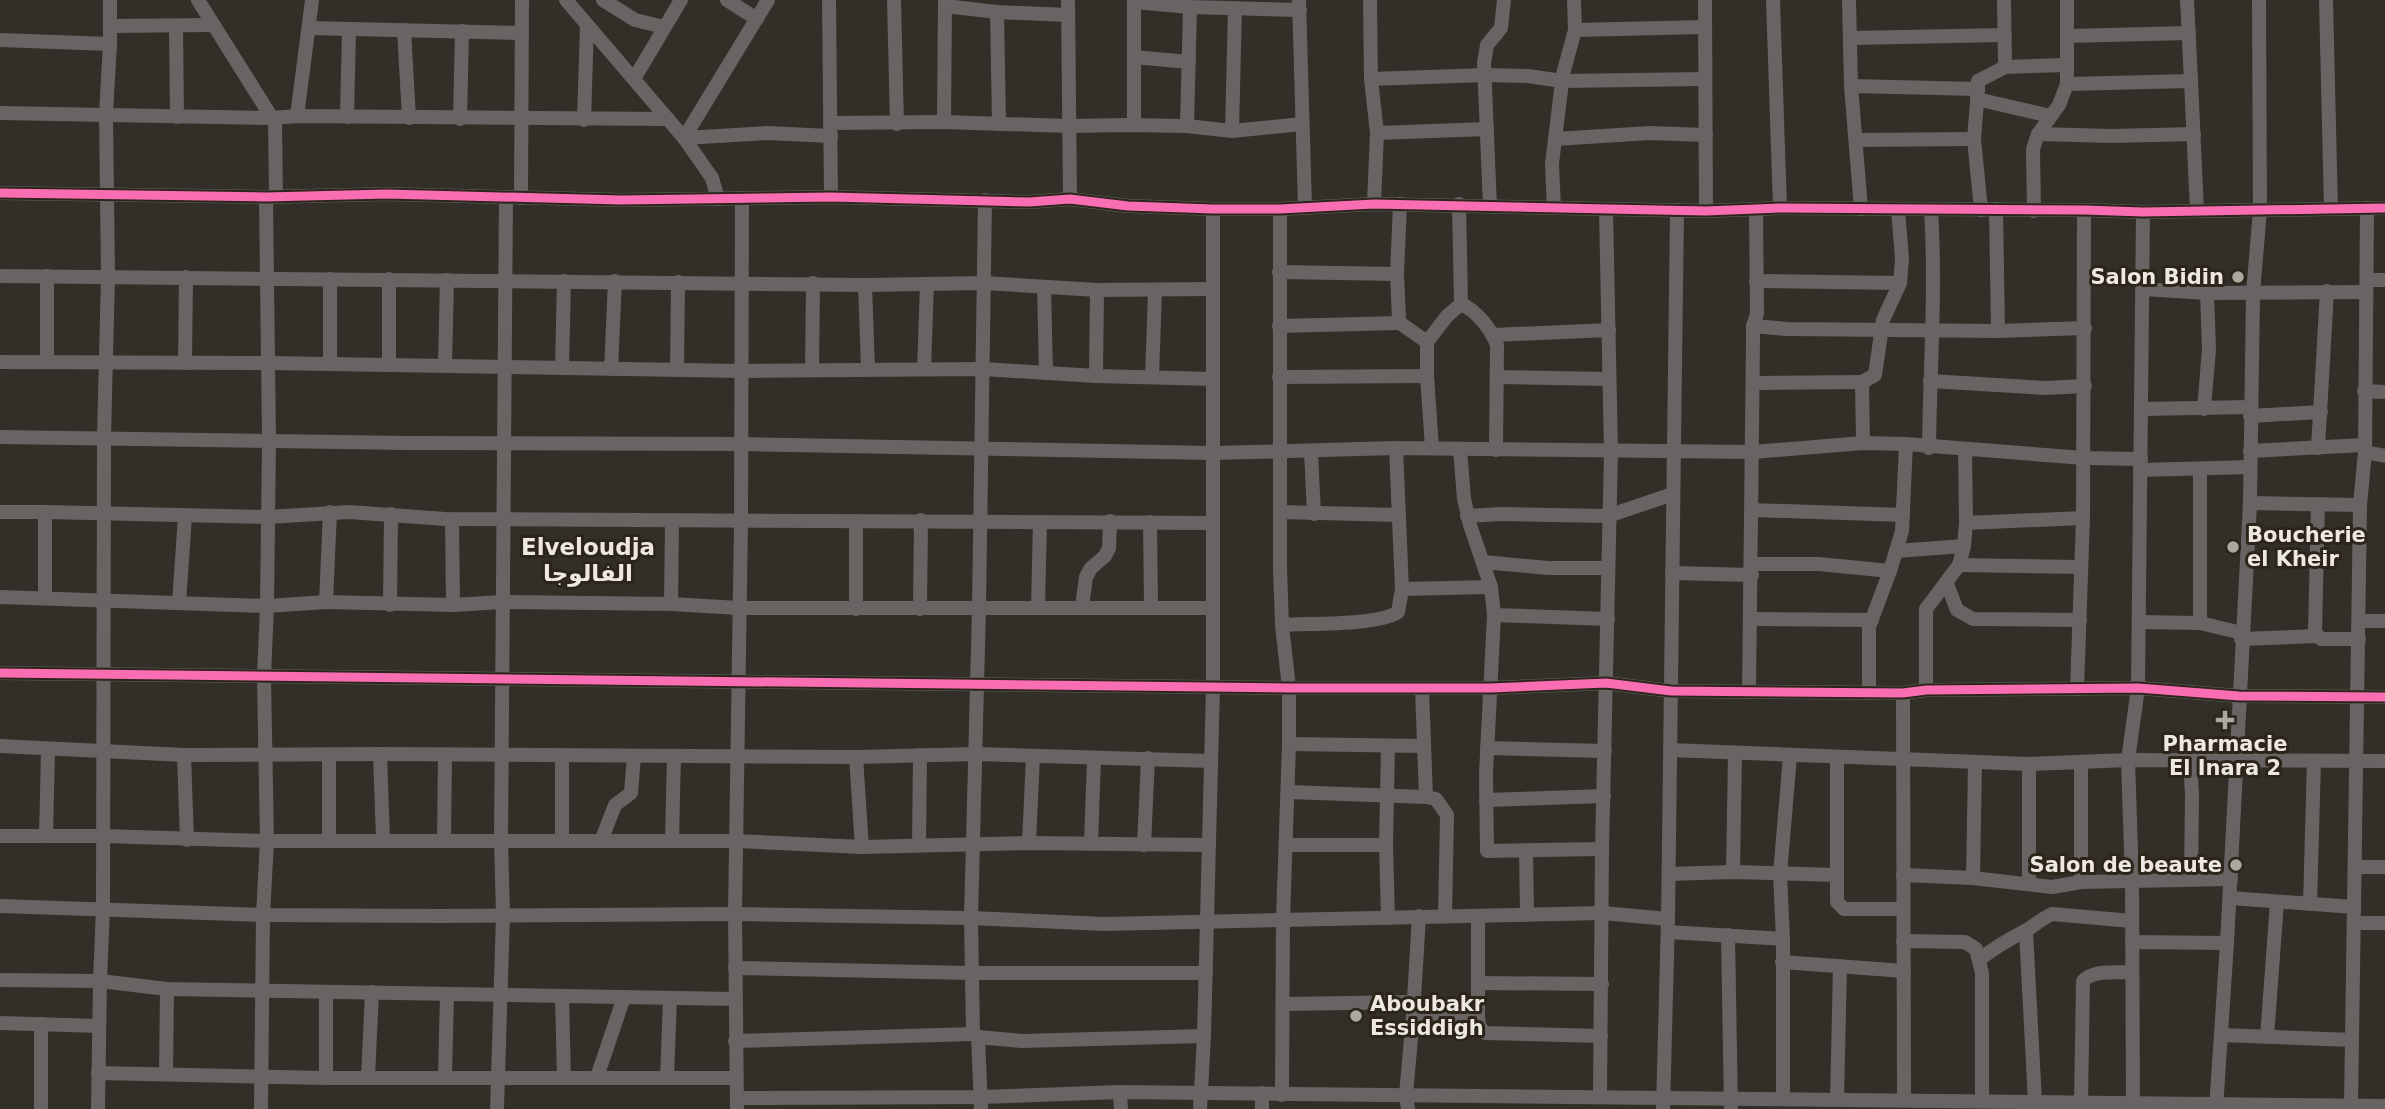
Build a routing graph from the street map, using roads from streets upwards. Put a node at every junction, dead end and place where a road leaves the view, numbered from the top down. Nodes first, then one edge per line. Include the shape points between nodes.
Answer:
1 (110, 0) edge
2 (198, 0) edge
3 (312, 0) edge
4 (523, 0) edge
5 (566, 0) edge
6 (603, 0) edge
7 (681, 0) edge
8 (727, 0) edge
9 (768, 0) edge
10 (830, 0) edge
11 (894, 0) edge
12 (1370, 0) edge
13 (1504, 0) edge
14 (1574, 0) edge
15 (1705, 0) edge
16 (1773, 0) edge
17 (1849, 0) edge
18 (2004, 0) edge
19 (2067, 0) edge
20 (2187, 0) edge
21 (2259, 0) edge
22 (2326, 0) edge
23 (1134, 1) edge
24 (945, 3) edge
25 (1299, 5) edge
26 (1068, 7) edge
27 (1190, 7) junction
28 (1236, 8) junction
29 (997, 12) junction
30 (757, 19) junction
31 (213, 25) junction
32 (587, 25) junction
33 (110, 26) junction
34 (176, 26) junction
35 (664, 27) junction
36 (1705, 27) junction
37 (309, 28) junction
38 (349, 29) junction
39 (404, 30) junction
40 (1575, 30) junction
41 (462, 31) junction
42 (522, 33) junction
43 (2189, 33) junction
44 (2005, 35) junction
45 (2067, 36) junction
46 (1852, 38) junction
47 (0, 40) edge
48 (110, 44) junction
49 (1134, 57) junction
50 (1189, 61) junction
51 (2066, 65) junction
52 (2005, 67) junction
53 (1485, 75) junction
54 (634, 79) junction
55 (1371, 79) junction
56 (1706, 79) junction
57 (2191, 81) junction
58 (1562, 82) junction
59 (2067, 84) junction
60 (1851, 86) junction
61 (1977, 94) junction
62 (0, 113) edge
63 (106, 114) junction
64 (2050, 116) junction
65 (177, 117) junction
66 (297, 117) junction
67 (347, 117) junction
68 (274, 118) junction
69 (409, 118) junction
70 (460, 119) junction
71 (522, 119) junction
72 (668, 119) junction
73 (584, 120) junction
74 (944, 122) junction
75 (897, 124) junction
76 (999, 124) junction
77 (1301, 124) junction
78 (1134, 125) junction
79 (1068, 126) junction
80 (1187, 127) junction
81 (831, 129) junction
82 (1487, 130) junction
83 (1232, 131) junction
84 (1377, 133) junction
85 (2038, 134) junction
86 (2194, 134) junction
87 (1706, 135) junction
88 (684, 138) junction
89 (1555, 139) junction
90 (1975, 139) junction
91 (1856, 140) junction
92 (0, 193) edge
93 (107, 195) junction
94 (271, 197) junction
95 (513, 197) junction
96 (831, 197) junction
97 (742, 198) junction
98 (718, 199) junction
99 (1070, 199) junction
100 (985, 200) junction
101 (1374, 204) junction
102 (1400, 204) junction
103 (1459, 204) junction
104 (1490, 206) junction
105 (1305, 207) junction
106 (1554, 208) junction
107 (1780, 208) junction
108 (2367, 208) junction
109 (2385, 208) edge
110 (1213, 209) junction
111 (1280, 209) junction
112 (1605, 209) junction
113 (1861, 209) junction
114 (1898, 209) junction
115 (1931, 209) junction
116 (1996, 209) junction
117 (2331, 209) junction
118 (1677, 210) junction
119 (1981, 210) junction
120 (2084, 210) junction
121 (2260, 210) junction
122 (1706, 211) junction
123 (1756, 211) junction
124 (2034, 211) junction
125 (2197, 211) junction
126 (2144, 212) junction
127 (1279, 272) junction
128 (1397, 274) junction
129 (0, 276) edge
130 (47, 276) junction
131 (108, 276) junction
132 (186, 277) junction
133 (267, 278) junction
134 (330, 279) junction
135 (389, 279) junction
136 (447, 280) junction
137 (2385, 280) edge
138 (505, 281) junction
139 (564, 281) junction
140 (615, 281) junction
141 (1756, 281) junction
142 (678, 282) junction
143 (741, 282) junction
144 (813, 283) junction
145 (984, 283) junction
146 (1900, 283) junction
147 (927, 284) junction
148 (865, 285) junction
149 (2366, 286) junction
150 (1044, 287) junction
151 (1213, 289) junction
152 (2143, 289) junction
153 (1097, 290) junction
154 (1155, 291) junction
155 (2328, 291) junction
156 (2207, 293) junction
157 (2253, 293) junction
158 (1461, 304) junction
159 (1400, 323) junction
160 (1279, 326) junction
161 (1753, 326) junction
162 (1882, 328) junction
163 (2085, 328) junction
164 (1931, 329) junction
165 (1609, 330) junction
166 (1997, 331) junction
167 (1493, 335) junction
168 (1427, 342) junction
169 (0, 362) edge
170 (47, 362) junction
171 (106, 363) junction
172 (185, 363) junction
173 (268, 363) junction
174 (330, 364) junction
175 (389, 365) junction
176 (444, 366) junction
177 (504, 366) junction
178 (562, 368) junction
179 (611, 369) junction
180 (868, 369) junction
181 (924, 369) junction
182 (983, 369) junction
183 (677, 370) junction
184 (811, 370) junction
185 (741, 371) junction
186 (1046, 373) junction
187 (1096, 376) junction
188 (1427, 376) junction
189 (1152, 377) junction
190 (1279, 377) junction
191 (1497, 377) junction
192 (1213, 379) junction
193 (1609, 379) junction
194 (1930, 381) junction
195 (1862, 382) junction
196 (1753, 383) junction
197 (2085, 386) junction
198 (2364, 391) junction
199 (2385, 392) edge
200 (2204, 409) junction
201 (2141, 410) junction
202 (2250, 412) junction
203 (2321, 412) junction
204 (0, 437) edge
205 (104, 437) junction
206 (269, 441) junction
207 (1863, 443) junction
208 (504, 444) junction
209 (740, 444) junction
210 (1906, 444) junction
211 (1929, 447) junction
212 (981, 448) junction
213 (1396, 448) junction
214 (1432, 448) junction
215 (2318, 448) junction
216 (1460, 449) junction
217 (1965, 449) junction
218 (2364, 449) junction
219 (1496, 450) junction
220 (2250, 451) junction
221 (1279, 452) junction
222 (1311, 452) junction
223 (1611, 452) junction
224 (1674, 452) junction
225 (1753, 452) junction
226 (1213, 453) junction
227 (2385, 456) edge
228 (2084, 458) junction
229 (2141, 464) junction
230 (2250, 467) junction
231 (2200, 470) junction
232 (1673, 494) junction
233 (2250, 503) junction
234 (2318, 504) junction
235 (2360, 505) junction
236 (1752, 510) junction
237 (0, 512) edge
238 (45, 512) junction
239 (330, 512) junction
240 (1280, 512) junction
241 (103, 514) junction
242 (391, 514) junction
243 (1314, 514) junction
244 (1398, 515) junction
245 (1903, 515) junction
246 (185, 516) junction
247 (1468, 516) junction
248 (1608, 516) junction
249 (268, 517) junction
250 (2083, 518) junction
251 (452, 519) junction
252 (502, 519) junction
253 (921, 520) junction
254 (979, 520) junction
255 (672, 521) junction
256 (856, 521) junction
257 (1110, 521) junction
258 (741, 522) junction
259 (1040, 522) junction
260 (1150, 522) junction
261 (1212, 523) junction
262 (1966, 523) junction
263 (1964, 546) junction
264 (1896, 551) junction
265 (1483, 562) junction
266 (1959, 565) junction
267 (2081, 567) junction
268 (1608, 568) junction
269 (1752, 570) junction
270 (1890, 571) junction
271 (1672, 573) junction
272 (1947, 584) junction
273 (1492, 587) junction
274 (1402, 589) junction
275 (0, 597) edge
276 (45, 598) junction
277 (103, 600) junction
278 (326, 602) junction
279 (502, 602) junction
280 (179, 603) junction
281 (671, 604) junction
282 (390, 605) junction
283 (267, 606) junction
284 (453, 606) junction
285 (1038, 607) junction
286 (1083, 607) junction
287 (1151, 607) junction
288 (740, 608) junction
289 (856, 608) junction
290 (920, 608) junction
291 (979, 608) junction
292 (1212, 608) junction
293 (1494, 615) junction
294 (1608, 619) junction
295 (1751, 619) junction
296 (1872, 620) junction
297 (2080, 620) junction
298 (2359, 621) junction
299 (2385, 621) edge
300 (2138, 622) junction
301 (2200, 623) junction
302 (1282, 625) junction
303 (2242, 636) junction
304 (2317, 636) junction
305 (2359, 639) junction
306 (0, 673) edge
307 (103, 674) junction
308 (264, 677) junction
309 (503, 680) junction
310 (739, 681) junction
311 (1606, 683) junction
312 (977, 684) junction
313 (1213, 687) junction
314 (1289, 688) junction
315 (1491, 688) junction
316 (2138, 688) junction
317 (1422, 689) junction
318 (2077, 689) junction
319 (1926, 690) junction
320 (1671, 691) junction
321 (1749, 692) junction
322 (1868, 693) junction
323 (1903, 693) junction
324 (2239, 696) junction
325 (2358, 697) junction
326 (2385, 697) edge
327 (1289, 744) junction
328 (0, 746) edge
329 (1388, 746) junction
330 (1423, 746) junction
331 (1487, 748) junction
332 (48, 750) junction
333 (1670, 750) junction
334 (103, 751) junction
335 (1605, 751) junction
336 (1735, 753) junction
337 (380, 754) junction
338 (976, 754) junction
339 (184, 755) junction
340 (329, 755) junction
341 (445, 755) junction
342 (920, 755) junction
343 (265, 756) junction
344 (502, 756) junction
345 (562, 756) junction
346 (634, 756) junction
347 (674, 756) junction
348 (739, 756) junction
349 (1033, 756) junction
350 (1790, 756) junction
351 (856, 757) junction
352 (1837, 757) junction
353 (1148, 758) junction
354 (1903, 758) junction
355 (1094, 759) junction
356 (2236, 759) junction
357 (2128, 760) junction
358 (2190, 760) junction
359 (1211, 761) junction
360 (2314, 761) junction
361 (2385, 761) edge
362 (2358, 762) junction
363 (1975, 763) junction
364 (2081, 763) junction
365 (2029, 764) junction
366 (1289, 792) junction
367 (1387, 796) junction
368 (1604, 796) junction
369 (1426, 797) junction
370 (1486, 800) junction
371 (0, 836) edge
372 (46, 836) junction
373 (103, 836) junction
374 (187, 840) junction
375 (329, 840) junction
376 (383, 840) junction
377 (444, 840) junction
378 (672, 840) junction
379 (267, 841) junction
380 (501, 841) junction
381 (562, 841) junction
382 (601, 841) junction
383 (736, 841) junction
384 (1029, 843) junction
385 (974, 844) junction
386 (1091, 844) junction
387 (919, 845) junction
388 (1144, 845) junction
389 (1209, 845) junction
390 (1286, 845) junction
391 (1386, 845) junction
392 (862, 847) junction
393 (1602, 849) junction
394 (1526, 851) junction
395 (2355, 867) junction
396 (2385, 867) edge
397 (1733, 872) junction
398 (1668, 874) junction
399 (1780, 874) junction
400 (1836, 875) junction
401 (1903, 876) junction
402 (1973, 878) junction
403 (2191, 878) junction
404 (2231, 879) junction
405 (2133, 880) junction
406 (2081, 882) junction
407 (2029, 884) junction
408 (2052, 887) junction
409 (2230, 898) junction
410 (2277, 902) junction
411 (2310, 904) junction
412 (0, 906) edge
413 (2354, 907) junction
414 (103, 909) junction
415 (1903, 909) junction
416 (735, 914) junction
417 (1603, 914) junction
418 (2052, 914) junction
419 (263, 915) junction
420 (503, 915) junction
421 (1527, 915) junction
422 (1419, 916) junction
423 (1445, 916) junction
424 (1478, 916) junction
425 (971, 918) junction
426 (1388, 918) junction
427 (1283, 919) junction
428 (1207, 920) junction
429 (2132, 921) junction
430 (2354, 923) junction
431 (2385, 923) edge
432 (1668, 925) junction
433 (2026, 931) junction
434 (1728, 935) junction
435 (1783, 939) junction
436 (1903, 941) junction
437 (2132, 942) junction
438 (2227, 943) junction
439 (1980, 959) junction
440 (1782, 962) junction
441 (1840, 966) junction
442 (735, 968) junction
443 (1904, 971) junction
444 (2132, 972) junction
445 (971, 973) junction
446 (1206, 973) junction
447 (0, 980) edge
448 (100, 981) junction
449 (1478, 983) junction
450 (1602, 984) junction
451 (167, 989) junction
452 (264, 990) junction
453 (326, 992) junction
454 (372, 992) junction
455 (447, 993) junction
456 (501, 995) junction
457 (562, 996) junction
458 (624, 997) junction
459 (670, 998) junction
460 (735, 999) junction
461 (1284, 1004) junction
462 (1413, 1009) junction
463 (1478, 1016) junction
464 (0, 1024) edge
465 (41, 1024) junction
466 (99, 1026) junction
467 (976, 1035) junction
468 (2221, 1035) junction
469 (1204, 1036) junction
470 (1601, 1037) junction
471 (2267, 1037) junction
472 (2352, 1040) junction
473 (735, 1041) junction
474 (98, 1073) junction
475 (166, 1074) junction
476 (262, 1076) junction
477 (368, 1077) junction
478 (445, 1077) junction
479 (597, 1077) junction
480 (326, 1078) junction
481 (498, 1078) junction
482 (564, 1078) junction
483 (667, 1078) junction
484 (736, 1078) junction
485 (1121, 1092) junction
486 (1201, 1093) junction
487 (1262, 1093) junction
488 (1282, 1095) junction
489 (1783, 1099) junction
490 (1837, 1100) junction
491 (1904, 1100) junction
492 (1594, 1101) edge
493 (1982, 1101) junction
494 (1407, 1102) edge
495 (1476, 1102) edge
496 (2035, 1102) junction
497 (2081, 1102) junction
498 (737, 1103) edge
499 (980, 1103) edge
500 (1663, 1103) edge
501 (1731, 1104) edge
502 (1950, 1105) edge
503 (2062, 1106) edge
504 (2133, 1106) edge
505 (2385, 1106) edge
506 (2216, 1107) edge
507 (2356, 1107) edge
508 (41, 1109) edge
509 (98, 1109) edge
510 (261, 1109) edge
511 (497, 1109) edge
512 (1121, 1109) edge
513 (1200, 1109) edge
514 (1262, 1109) edge

1 - 33 street
2 - 31 street
3 - 37 street
4 - 42 street
5 - 32 street
6 - 35 street via 635,20
7 - 35 street
8 - 30 street
9 - 30 street
10 - 81 street
11 - 75 street
12 - 55 street
13 - 53 street via 1501,28 1487,45
14 - 40 street
15 - 36 street
16 - 107 street
17 - 46 street
18 - 44 street
19 - 45 street
20 - 43 street
21 - 121 street
22 - 117 street
23 - 27 street
23 - 49 street
24 - 29 street
24 - 74 street
25 - 28 street
25 - 77 street
26 - 29 street
26 - 79 street
27 - 28 street
27 - 50 street
28 - 83 street
29 - 76 street
30 - 88 street
31 - 34 street
31 - 68 street
32 - 54 street
32 - 73 street
33 - 34 street
33 - 48 street
34 - 65 street
35 - 54 street
36 - 40 street
36 - 56 street
37 - 38 street
37 - 66 street
38 - 39 street
38 - 67 street
39 - 41 street
39 - 69 street
40 - 58 street
41 - 42 street
41 - 70 street
42 - 71 street
43 - 45 street
43 - 57 street
44 - 46 street
44 - 52 street
45 - 51 street
46 - 60 street
47 - 48 street
48 - 63 street
49 - 50 street
49 - 78 street
50 - 80 street
51 - 52 street
51 - 59 street
52 - 61 street via 1979,82
53 - 55 street
53 - 58 street
53 - 82 street
54 - 72 street
55 - 84 street
56 - 58 street
56 - 87 street
57 - 59 street
57 - 86 street
58 - 89 street
59 - 64 street
60 - 61 street
60 - 91 street
61 - 64 street
61 - 90 street
62 - 63 street
63 - 65 street
63 - 93 street
64 - 85 street
65 - 68 street
66 - 67 street
66 - 68 street
67 - 69 street
68 - 94 street
69 - 70 street
70 - 71 street
71 - 73 street
71 - 95 street
72 - 73 street
72 - 88 street
74 - 75 street
74 - 76 street
75 - 81 street
76 - 79 street
77 - 83 street
77 - 105 street
78 - 79 street
78 - 80 street
79 - 99 street
80 - 83 street
81 - 88 street
81 - 96 street
82 - 84 street
82 - 104 street
84 - 101 street
85 - 86 street
85 - 124 street via 2033,149
86 - 125 street
87 - 89 street
87 - 122 street
88 - 98 street via 712,178
89 - 106 street
90 - 91 street
90 - 119 street
91 - 113 street
92 - 93 street
93 - 94 street
93 - 131 street
94 - 95 street
94 - 133 street
95 - 98 street
95 - 138 street
96 - 97 street
96 - 100 street
97 - 98 street
97 - 143 street
99 - 100 street
99 - 110 street
100 - 145 street
101 - 102 street
101 - 105 street
102 - 103 street
102 - 128 street
103 - 104 street
103 - 158 street
104 - 106 street
105 - 111 street
106 - 112 street
107 - 113 street
107 - 123 street
108 - 109 street
108 - 117 street
108 - 149 street
110 - 111 street
110 - 151 street
111 - 127 street
112 - 118 street
112 - 165 street
113 - 114 street
114 - 115 street
114 - 146 street
115 - 119 street
115 - 164 street via 1935,272
116 - 119 street
116 - 124 street
116 - 166 street
117 - 121 street
118 - 122 street
118 - 224 street
120 - 124 street
120 - 126 street
120 - 163 street
121 - 125 street
121 - 157 street
122 - 123 street
123 - 141 street
125 - 126 street
126 - 152 street
127 - 128 street
127 - 160 street
128 - 159 street
129 - 130 street
130 - 131 street
130 - 170 street
131 - 132 street
131 - 171 street
132 - 133 street
132 - 172 street
133 - 134 street
133 - 173 street
134 - 135 street
134 - 174 street
135 - 136 street
135 - 175 street
136 - 138 street
136 - 176 street
137 - 149 street
138 - 139 street
138 - 177 street
139 - 140 street
139 - 178 street
140 - 142 street
140 - 179 street
141 - 146 street
141 - 161 street
142 - 143 street
142 - 183 street
143 - 144 street
143 - 185 street
144 - 148 street
144 - 184 street
145 - 147 street
145 - 150 street
145 - 182 street
146 - 162 street
147 - 148 street
147 - 181 street
148 - 180 street
149 - 155 street
149 - 198 street
150 - 153 street
150 - 186 street
151 - 154 street
151 - 192 street
152 - 156 street
152 - 201 street
153 - 154 street
153 - 187 street
154 - 189 street
155 - 157 street
155 - 203 street
156 - 157 street
156 - 200 street
157 - 202 street
158 - 167 street
158 - 168 street
159 - 160 street
159 - 168 street
160 - 190 street
161 - 162 street
161 - 196 street
162 - 164 street
162 - 195 street via 1875,375
163 - 166 street
163 - 197 street
164 - 166 street
164 - 194 street
165 - 167 street
165 - 193 street
167 - 191 street
168 - 188 street
169 - 170 street
170 - 171 street
171 - 172 street
171 - 205 street
172 - 173 street
173 - 174 street
173 - 206 street
174 - 175 street
175 - 176 street
176 - 177 street
177 - 178 street
177 - 208 street
178 - 179 street
179 - 183 street
180 - 181 street
180 - 184 street
181 - 182 street
182 - 186 street
182 - 212 street
183 - 185 street
184 - 185 street
185 - 209 street
186 - 187 street
187 - 189 street
188 - 190 street
188 - 214 street
189 - 192 street
190 - 221 street
191 - 193 street
191 - 219 street
192 - 226 street
193 - 223 street
194 - 197 street
194 - 211 street
195 - 196 street
195 - 207 street
196 - 225 street
197 - 228 street
198 - 199 street
198 - 218 street
200 - 201 street
200 - 202 street
201 - 229 street
202 - 203 street
202 - 220 street
203 - 215 street
204 - 205 street
205 - 206 street
205 - 241 street
206 - 208 street
206 - 249 street
207 - 210 street
207 - 225 street
208 - 209 street
208 - 252 street
209 - 212 street
209 - 258 street
210 - 211 street
210 - 245 street
211 - 217 street
212 - 226 street
212 - 254 street
213 - 214 street
213 - 222 street
213 - 244 street
214 - 216 street
215 - 218 street
215 - 220 street
216 - 219 street
216 - 247 street
217 - 228 street
217 - 262 street
218 - 227 street
218 - 235 street
219 - 223 street
220 - 230 street
221 - 222 street
221 - 226 street
221 - 240 street
222 - 243 street
223 - 224 street
223 - 248 street
224 - 225 street
224 - 232 street
225 - 236 street
226 - 261 street
228 - 229 street
228 - 250 street
229 - 231 street
229 - 300 street
230 - 231 street
230 - 233 street
231 - 301 street
232 - 248 street
232 - 271 street
233 - 234 street
233 - 303 street
234 - 235 street
234 - 304 street
235 - 298 street
236 - 245 street
236 - 269 street
237 - 238 street
238 - 241 street
238 - 276 street
239 - 242 street
239 - 249 street
239 - 278 street
240 - 243 street
240 - 302 street
241 - 246 street
241 - 277 street
242 - 251 street
242 - 282 street
243 - 244 street
244 - 274 street
245 - 264 street
246 - 249 street
246 - 280 street
247 - 248 street
247 - 265 street
248 - 268 street
249 - 283 street
250 - 262 street
250 - 267 street
251 - 252 street
251 - 284 street
252 - 255 street
252 - 279 street
253 - 254 street
253 - 256 street
253 - 290 street
254 - 259 street
254 - 291 street
255 - 258 street
255 - 281 street
256 - 258 street
256 - 289 street
257 - 259 street
257 - 260 street
257 - 286 street via 1109,548 1086,577
258 - 288 street
259 - 285 street
260 - 261 street
260 - 287 street
261 - 292 street
262 - 263 street
263 - 264 street
263 - 266 street
264 - 270 street
265 - 268 street
265 - 273 street
266 - 267 street
266 - 272 street
267 - 297 street
268 - 294 street
269 - 270 street via 1819,564
269 - 271 street
269 - 295 street
270 - 296 street
271 - 320 street
272 - 297 street via 1957,610 1973,618
272 - 319 street via 1926,609
273 - 274 street
273 - 293 street
274 - 302 street via 1394,615
275 - 276 street
276 - 277 street
277 - 280 street
277 - 307 street
278 - 282 street
278 - 283 street
279 - 281 street
279 - 284 street
279 - 309 street
280 - 283 street
281 - 288 street
282 - 284 street
283 - 308 street
285 - 286 street
285 - 291 street
286 - 287 street
287 - 292 street
288 - 289 street
288 - 310 street
289 - 290 street
290 - 291 street
291 - 312 street
292 - 313 street
293 - 294 street
293 - 315 street
294 - 311 street
295 - 296 street
295 - 321 street
296 - 322 street
297 - 318 street
298 - 299 street
298 - 305 street
300 - 301 street
300 - 316 street
301 - 303 street
302 - 314 street
303 - 304 street
303 - 324 street
304 - 305 street
305 - 325 street
306 - 307 street
307 - 308 street
307 - 334 street
308 - 309 street
308 - 343 street
309 - 310 street
309 - 344 street
310 - 312 street
310 - 348 street
311 - 315 street
311 - 320 street
311 - 335 street
312 - 313 street
312 - 338 street
313 - 314 street
313 - 359 street
314 - 317 street
314 - 327 street
315 - 317 street
315 - 331 street
316 - 318 street
316 - 324 street
316 - 357 street
317 - 330 street
318 - 319 street
319 - 323 street
320 - 321 street
320 - 333 street
321 - 322 street
322 - 323 street
323 - 354 street
324 - 325 street
324 - 356 street
325 - 326 street
325 - 362 street
327 - 329 street
327 - 366 street
328 - 332 street
329 - 330 street
329 - 367 street
330 - 369 street
331 - 335 street
331 - 370 street
332 - 334 street
332 - 372 street
333 - 336 street
333 - 398 street
334 - 339 street
334 - 373 street
335 - 368 street
336 - 350 street
336 - 397 street
337 - 340 street
337 - 341 street
337 - 376 street
338 - 342 street
338 - 349 street
338 - 385 street
339 - 343 street
339 - 374 street
340 - 343 street
340 - 375 street
341 - 344 street
341 - 377 street
342 - 351 street
342 - 387 street
343 - 379 street
344 - 345 street
344 - 380 street
345 - 346 street
345 - 381 street
346 - 347 street
346 - 382 street via 631,793 615,805
347 - 348 street
347 - 378 street
348 - 351 street
348 - 383 street
349 - 355 street
349 - 384 street
350 - 352 street
350 - 399 street
351 - 392 street
352 - 354 street
352 - 400 street
353 - 355 street
353 - 359 street
353 - 388 street
354 - 363 street
354 - 401 street
355 - 386 street
356 - 358 street
356 - 360 street
356 - 404 street
357 - 358 street
357 - 364 street
357 - 405 street
358 - 403 street
359 - 389 street
360 - 362 street
360 - 411 street
361 - 362 street
362 - 395 street
363 - 365 street
363 - 402 street
364 - 365 street
364 - 406 street
365 - 407 street
366 - 367 street
366 - 390 street
367 - 369 street
367 - 391 street
368 - 370 street
368 - 393 street
369 - 423 street via 1436,799 1447,815
370 - 394 street via 1487,851
371 - 372 street
372 - 373 street
373 - 374 street
373 - 414 street
374 - 379 street
375 - 376 street
375 - 379 street
376 - 377 street
377 - 380 street
378 - 382 street
378 - 383 street
379 - 419 street
380 - 381 street
380 - 420 street
381 - 382 street
383 - 392 street
383 - 416 street
384 - 385 street
384 - 386 street
385 - 387 street
385 - 425 street
386 - 388 street
387 - 392 street
388 - 389 street
389 - 428 street
390 - 391 street
390 - 427 street
391 - 426 street
393 - 394 street
393 - 417 street
394 - 421 street
395 - 396 street
395 - 413 street
397 - 398 street
397 - 399 street
398 - 432 street
399 - 400 street
399 - 435 street
400 - 415 street via 1837,902 1844,909
401 - 402 street
401 - 415 street
402 - 407 street
403 - 404 street
403 - 405 street
404 - 409 street
405 - 406 street
405 - 429 street
406 - 408 street
407 - 408 street
408 - 418 street
409 - 410 street
409 - 438 street
410 - 411 street
410 - 471 street
411 - 413 street
412 - 414 street
413 - 430 street
414 - 419 street
414 - 448 street
415 - 436 street
416 - 420 street
416 - 425 street
416 - 442 street
417 - 421 street
417 - 432 street
417 - 450 street
418 - 429 street
418 - 433 street
419 - 420 street
419 - 452 street
420 - 456 street
421 - 424 street
422 - 423 street
422 - 426 street
422 - 462 street
423 - 424 street
424 - 449 street
425 - 428 street via 1104,924
425 - 445 street
426 - 427 street
427 - 428 street
427 - 461 street
428 - 446 street
429 - 437 street
430 - 431 street
430 - 472 street
432 - 434 street
432 - 500 street
433 - 439 street
433 - 496 street
434 - 435 street
434 - 501 street
435 - 440 street
436 - 439 street via 1965,942 1976,948
436 - 443 street
437 - 438 street
437 - 444 street
438 - 468 street
439 - 493 street
440 - 441 street
440 - 489 street
441 - 443 street
441 - 490 street
442 - 445 street
442 - 460 street
443 - 491 street
444 - 497 street via 2096,974 2083,981
444 - 504 street
445 - 446 street
445 - 467 street
446 - 469 street
447 - 448 street
448 - 451 street
448 - 466 street
449 - 450 street
449 - 463 street
450 - 470 street
451 - 452 street
451 - 475 street
452 - 453 street
452 - 476 street
453 - 454 street
453 - 480 street
454 - 455 street
454 - 477 street
455 - 456 street
455 - 478 street
456 - 457 street
456 - 481 street
457 - 458 street
457 - 482 street
458 - 459 street
458 - 479 street
459 - 460 street
459 - 483 street
460 - 473 street
461 - 462 street
461 - 488 street
462 - 463 street
462 - 494 street
463 - 470 street via 1479,1026 1492,1035
464 - 465 street
465 - 466 street
465 - 508 street
466 - 474 street
467 - 469 street via 1022,1041
467 - 473 street
467 - 499 street
468 - 471 street
468 - 506 street
469 - 486 street
470 - 492 street
471 - 472 street
472 - 507 street
473 - 484 street
474 - 475 street
474 - 509 street
475 - 476 street
476 - 480 street
476 - 510 street
477 - 478 street
477 - 480 street
478 - 481 street
479 - 482 street
479 - 483 street
481 - 482 street
481 - 511 street
483 - 484 street
484 - 498 street
485 - 486 street
485 - 499 street
485 - 512 street
486 - 487 street
486 - 513 street
487 - 488 street
487 - 514 street
488 - 494 street
489 - 490 street
489 - 501 street
490 - 491 street
491 - 502 street
492 - 495 street
492 - 500 street
493 - 496 street
493 - 502 street
494 - 495 street
496 - 503 street
497 - 503 street
497 - 504 street
498 - 499 street
500 - 501 street
504 - 506 street
505 - 507 street
506 - 507 street

